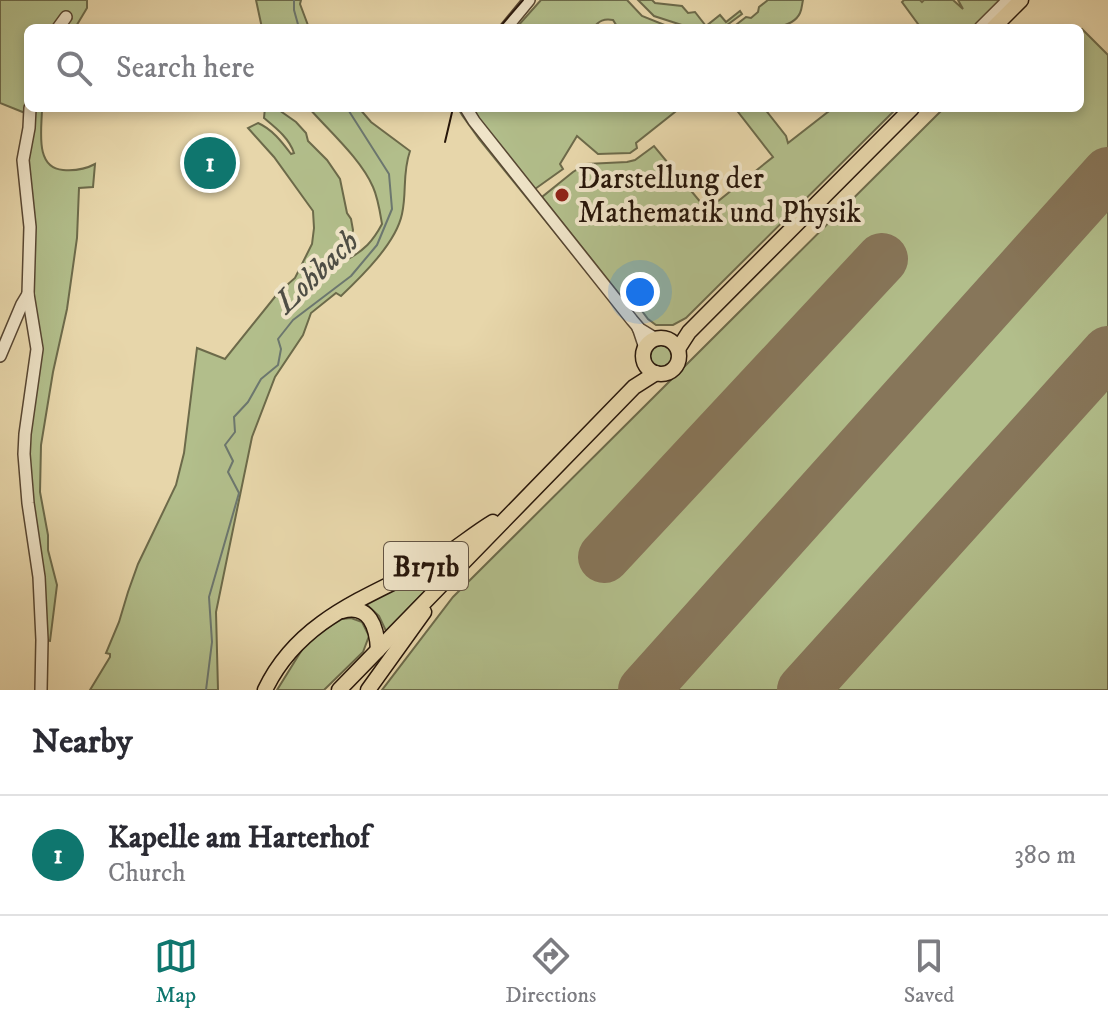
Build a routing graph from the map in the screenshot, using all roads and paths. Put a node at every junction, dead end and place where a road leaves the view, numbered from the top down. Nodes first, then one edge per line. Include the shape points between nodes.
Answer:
1 (529, 0) edge
2 (1008, 0) edge
3 (1021, 0) edge
4 (66, 17) dead end
5 (61, 24) edge
6 (509, 24) edge
7 (984, 24) edge
8 (997, 24) edge
9 (30, 112) edge
10 (468, 112) edge
11 (908, 112) edge
12 (28, 294) junction
13 (658, 352) junction
14 (0, 356) edge
15 (511, 513) junction
16 (434, 593) junction
17 (337, 612) junction
18 (378, 650) junction
19 (41, 690) edge
20 (265, 690) edge
21 (339, 690) edge
22 (368, 690) edge

1 - 6 street
2 - 7 street
3 - 8 main road
4 - 5 street
9 - 12 street via 23,160 30,227
10 - 13 street
11 - 13 main road via 689,332
12 - 14 street
12 - 19 street via 37,349 24,454 39,577
13 - 15 main road via 634,387
15 - 16 main road
15 - 17 main road, B171b
16 - 18 main road
16 - 22 main road
17 - 18 main road, B171b via 354,609 367,616 376,629
17 - 20 main road, B171b via 295,645
18 - 21 main road

